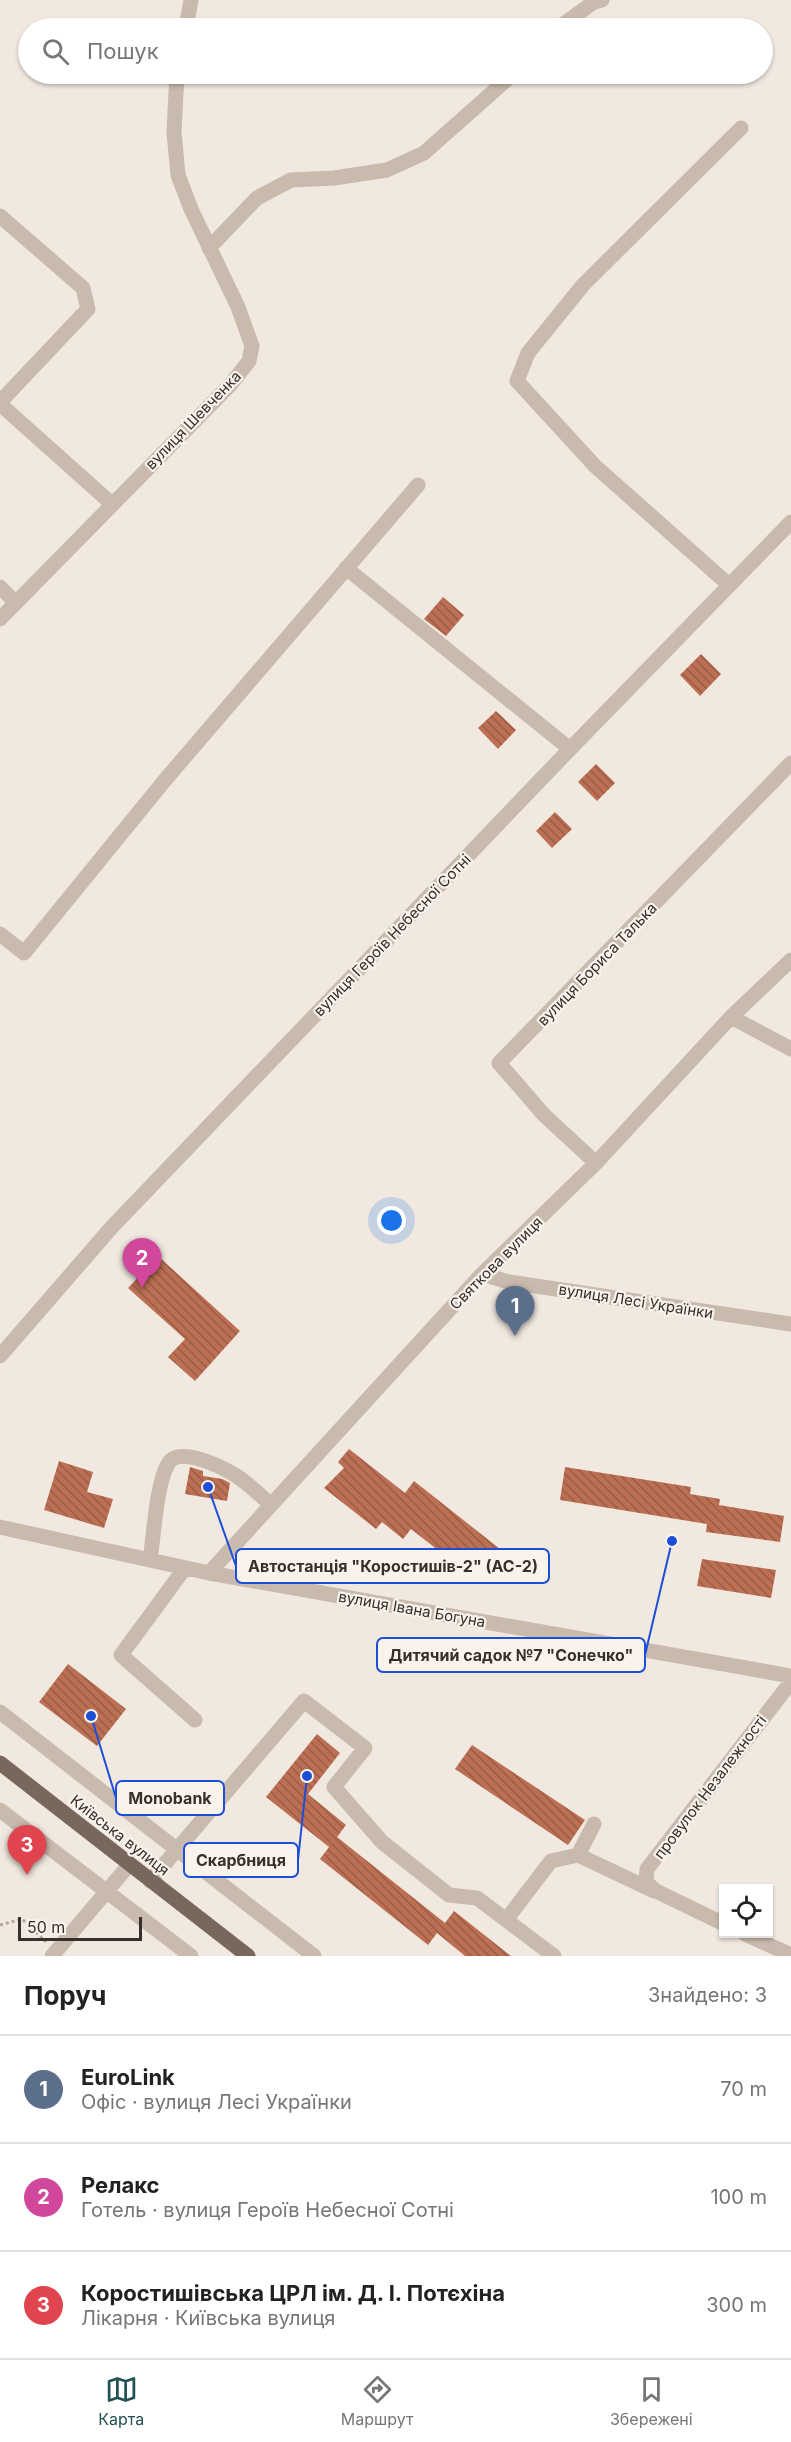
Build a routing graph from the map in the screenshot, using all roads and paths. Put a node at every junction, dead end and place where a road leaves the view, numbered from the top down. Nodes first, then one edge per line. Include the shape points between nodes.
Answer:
1 (191, 0) edge
2 (602, 0) edge
3 (188, 18) edge
4 (572, 18) edge
5 (176, 84) edge
6 (502, 84) edge
7 (741, 128) dead end
8 (0, 216) edge
9 (209, 248) junction
10 (0, 403) edge
11 (418, 484) dead end
12 (112, 504) junction
13 (791, 522) edge
14 (346, 568) junction
15 (729, 585) junction
16 (0, 587) edge
17 (16, 603) junction
18 (0, 619) edge
19 (570, 749) junction
20 (791, 763) edge
21 (0, 934) edge
22 (791, 960) edge
23 (731, 1017) junction
24 (791, 1049) edge
25 (596, 1163) junction
26 (482, 1274) junction
27 (791, 1324) edge
28 (0, 1356) edge
29 (271, 1505) junction
30 (0, 1527) edge
31 (150, 1560) junction
32 (185, 1568) junction
33 (209, 1573) junction
34 (791, 1676) edge
35 (791, 1682) edge
36 (0, 1712) edge
37 (195, 1720) dead end
38 (0, 1763) edge
39 (0, 1810) edge
40 (594, 1824) dead end
41 (177, 1850) junction
42 (578, 1855) junction
43 (129, 1865) junction
44 (150, 1881) junction
45 (106, 1892) junction
46 (656, 1892) junction
47 (506, 1920) junction
48 (719, 1921) edge
49 (0, 1925) edge
50 (753, 1938) edge
51 (54, 1954) edge
52 (191, 1956) edge
53 (248, 1956) edge
54 (314, 1956) edge
55 (554, 1956) edge
56 (791, 1956) edge

1 - 3 street
2 - 4 street
5 - 9 street, вулиця Шевченка via 174,132 178,175
6 - 9 street via 424,153 387,170 291,180 257,198
7 - 15 street via 583,285 528,352 518,381 595,466
8 - 10 street via 83,288 88,309
9 - 12 street, вулиця Шевченка via 252,346 249,361
10 - 12 street
11 - 14 street
12 - 17 street, вулиця Шевченка
13 - 15 street, вулиця Героїв Небесної Сотні
14 - 19 street
14 - 21 street via 24,953
15 - 19 street, вулиця Героїв Небесної Сотні
16 - 17 street
17 - 18 street, вулиця Шевченка
19 - 28 street, вулиця Героїв Небесної Сотні via 111,1228
20 - 25 street, вулиця Бориса Талька via 499,1063 544,1115
22 - 23 street, Святкова вулиця
23 - 24 street
23 - 25 street, Святкова вулиця
25 - 26 street, Святкова вулиця
26 - 27 street, вулиця Лесі Українки via 509,1282
26 - 29 street, Святкова вулиця
29 - 31 street via 235,1474 197,1458 176,1456 168,1464 161,1485
29 - 33 street, Святкова вулиця
30 - 31 street, вулиця Івана Богуна
31 - 32 street, вулиця Івана Богуна
32 - 33 street, вулиця Івана Богуна
32 - 37 street via 121,1655
33 - 34 street, вулиця Івана Богуна
35 - 46 street, провулок Незалежності via 647,1869 646,1882
36 - 41 street
38 - 43 main road, Київська вулиця
39 - 45 street
40 - 42 street
41 - 44 street
41 - 47 street via 304,1701 365,1748 334,1787 382,1842 449,1895 477,1898
41 - 54 street
42 - 46 street
42 - 47 street via 551,1861
43 - 44 main road, Київська вулиця
43 - 45 street
44 - 53 main road, Київська вулиця
45 - 51 street
45 - 52 street
46 - 48 street
47 - 55 street
49 - 51 path via 22,1919
50 - 56 street

